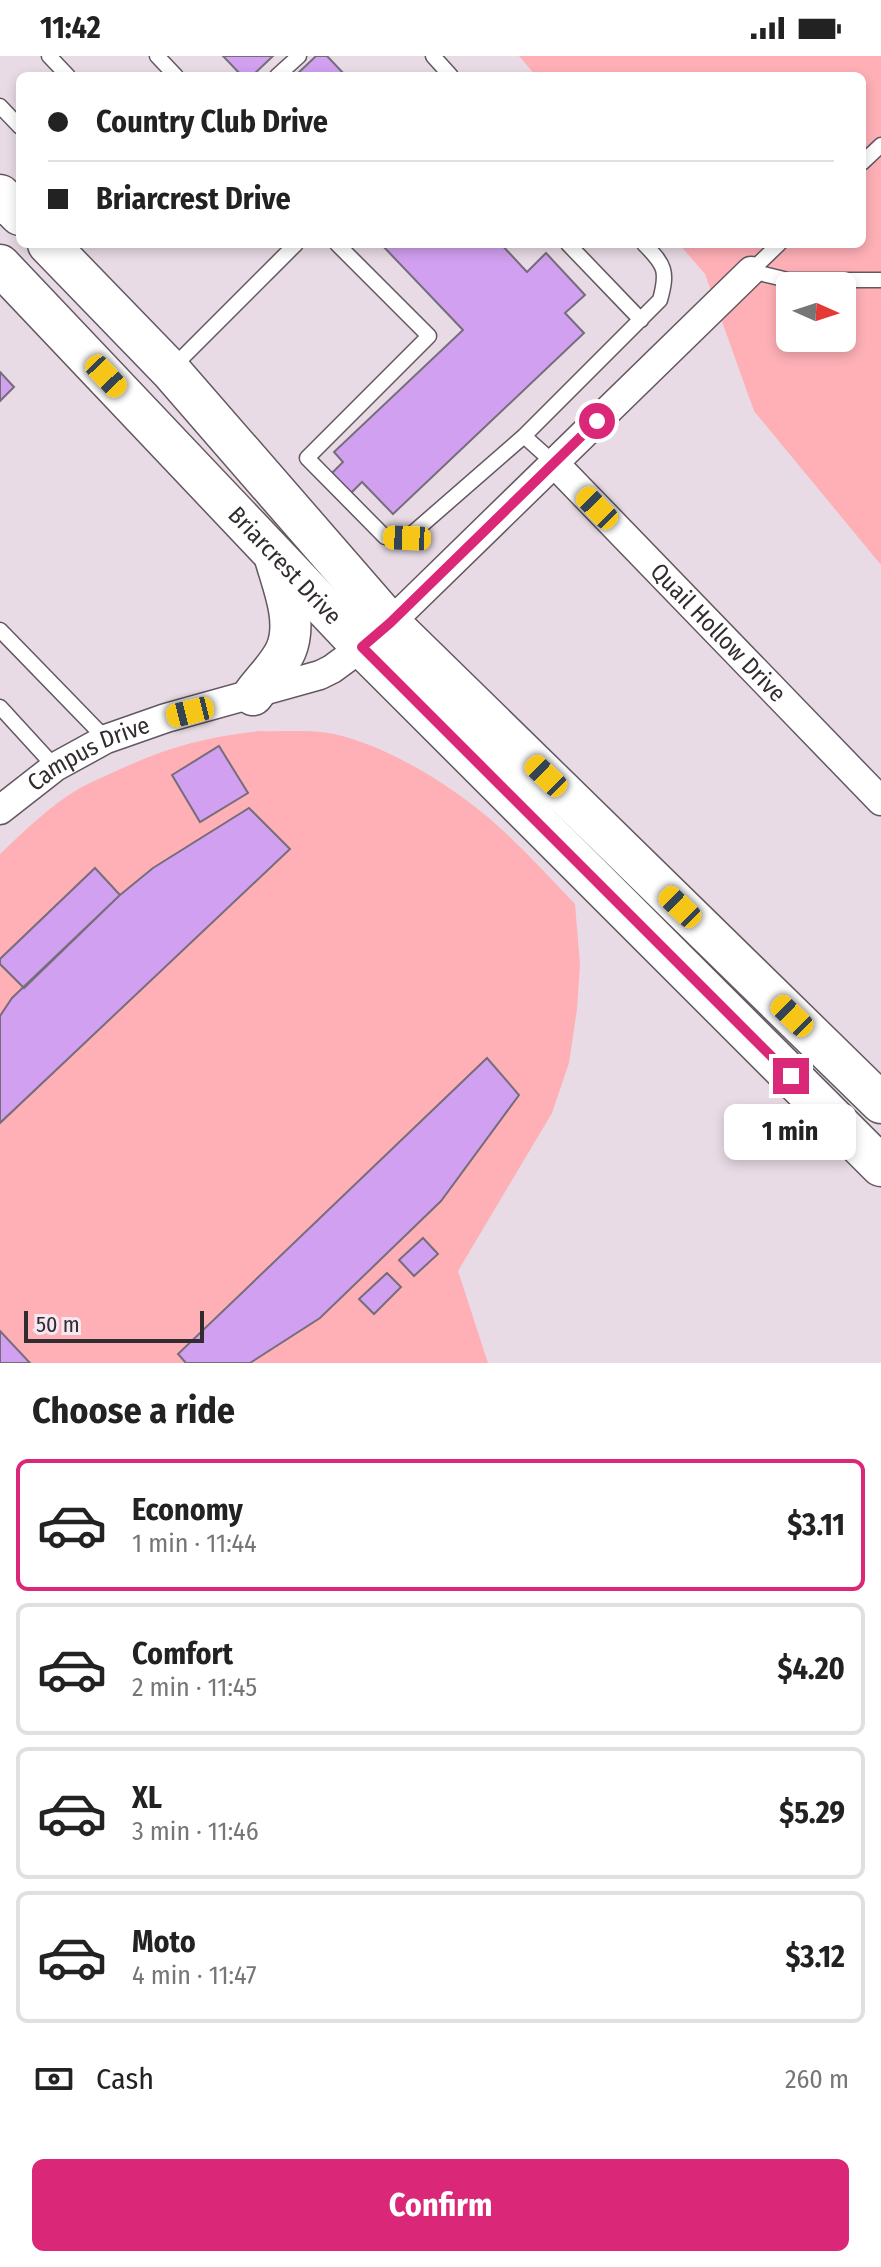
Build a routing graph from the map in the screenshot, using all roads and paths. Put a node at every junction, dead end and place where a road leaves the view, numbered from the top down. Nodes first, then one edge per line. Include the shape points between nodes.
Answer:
1 (49, 56) edge
2 (157, 56) edge
3 (299, 56) edge
4 (433, 56) edge
5 (64, 72) edge
6 (172, 72) edge
7 (281, 72) edge
8 (447, 72) edge
9 (0, 106) edge
10 (16, 123) edge
11 (881, 145) edge
12 (866, 159) edge
13 (0, 195) edge
14 (16, 211) edge
15 (52, 248) edge
16 (292, 248) edge
17 (341, 248) edge
18 (572, 248) edge
19 (648, 248) edge
20 (775, 248) edge
21 (0, 264) edge
22 (751, 271) junction
23 (881, 280) edge
24 (641, 320) junction
25 (170, 370) junction
26 (524, 436) junction
27 (554, 463) junction
28 (274, 554) junction
29 (0, 630) edge
30 (376, 635) junction
31 (253, 695) junction
32 (0, 707) edge
33 (106, 739) junction
34 (55, 767) junction
35 (881, 801) edge
36 (0, 810) edge
37 (881, 1103) edge
38 (881, 1166) edge

1 - 5 lane
2 - 6 lane
3 - 7 lane
4 - 8 lane
9 - 10 lane
11 - 12 lane
13 - 14 main road
15 - 25 main road, Briarcrest Drive
16 - 25 lane
17 - 26 lane via 429,336 307,458 385,537 407,538
18 - 24 lane
19 - 24 lane via 662,262 666,280 660,300
20 - 22 lane
21 - 25 main road via 86,318 143,375
21 - 28 main road, Briarcrest Drive
22 - 23 lane via 788,280
22 - 27 street, Campus Drive
24 - 26 lane
25 - 30 main road, Briarcrest Drive
26 - 27 lane
27 - 30 street, Campus Drive
27 - 35 street, Quail Hollow Drive
28 - 30 main road, Briarcrest Drive
28 - 31 main road via 290,636 281,658
29 - 33 lane
30 - 31 street, Campus Drive via 320,675
30 - 37 main road, Briarcrest Drive
30 - 38 main road, Briarcrest Drive
31 - 33 street, Campus Drive
32 - 34 lane
33 - 34 street, Campus Drive
34 - 36 street, Campus Drive

